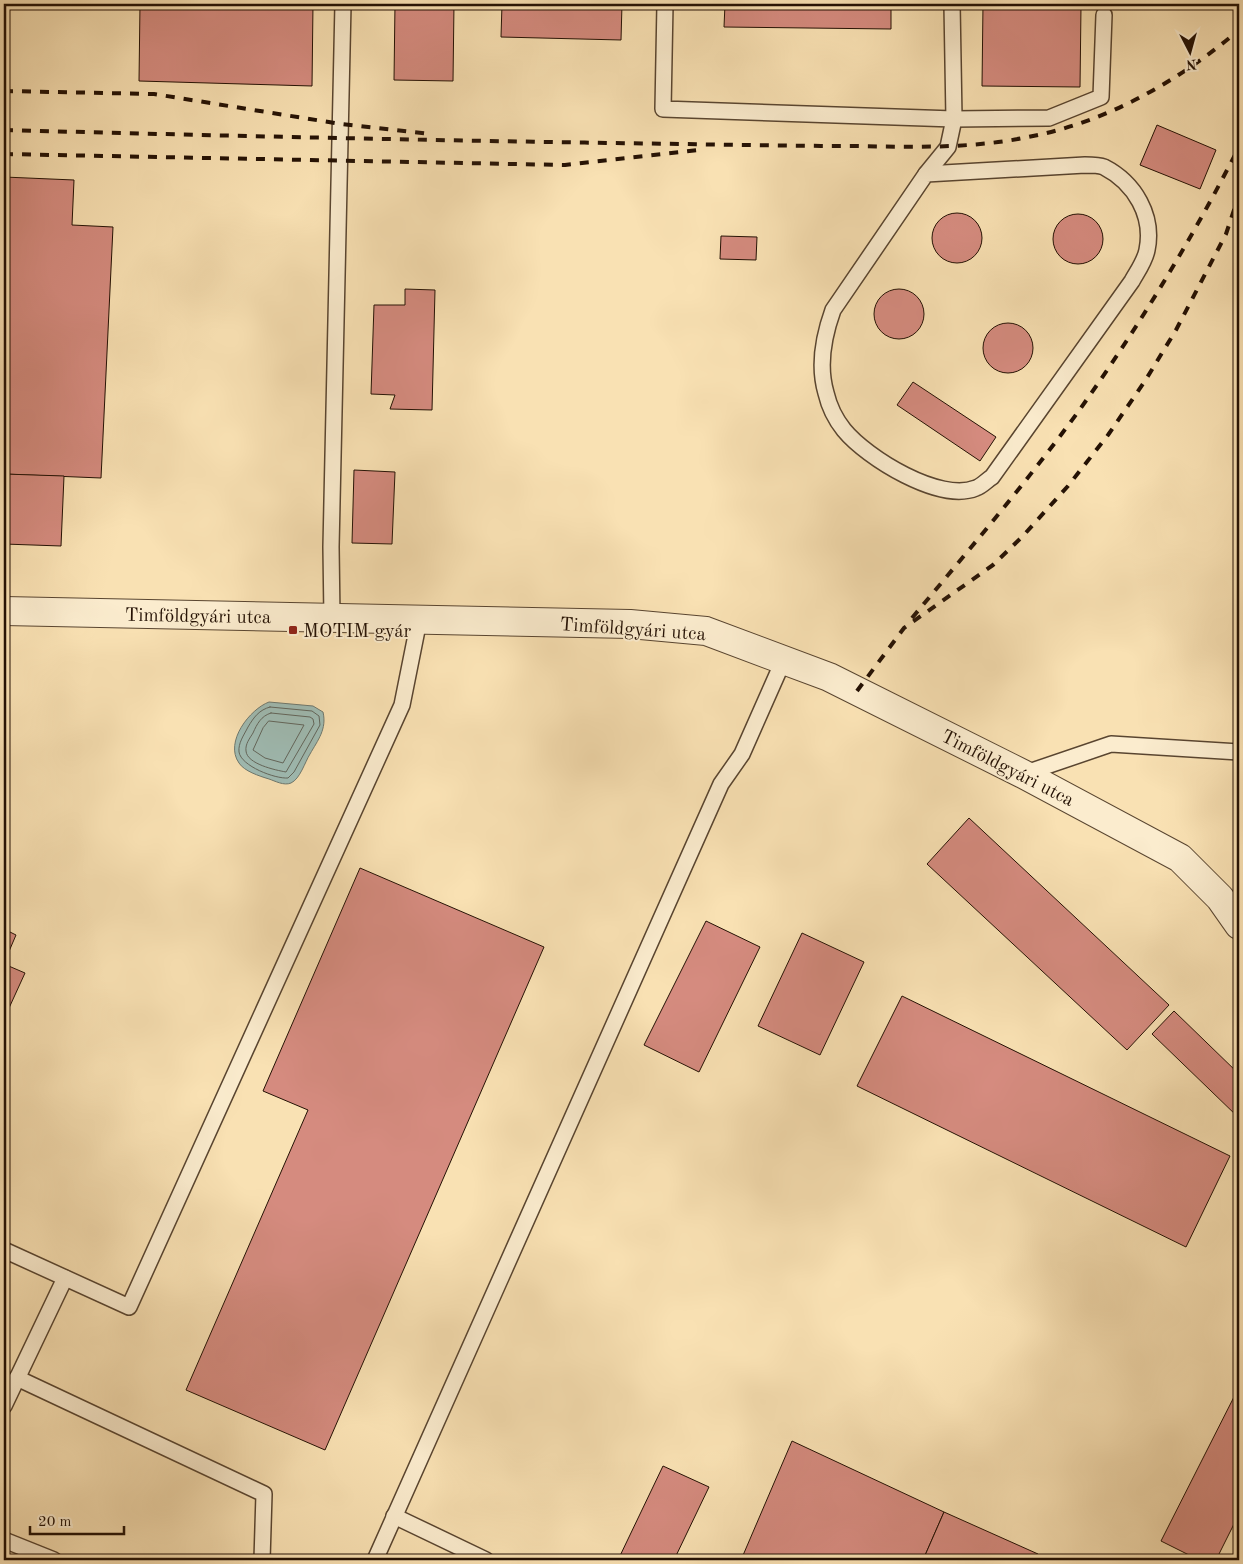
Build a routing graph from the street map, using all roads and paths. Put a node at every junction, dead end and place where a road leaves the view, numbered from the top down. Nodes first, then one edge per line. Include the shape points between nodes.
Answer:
1 (343, 4) edge
2 (665, 4) edge
3 (952, 4) edge
4 (1104, 16) dead end
5 (954, 119) junction
6 (926, 174) junction
7 (4, 611) edge
8 (332, 618) junction
9 (419, 620) junction
10 (784, 659) junction
11 (1239, 752) edge
12 (1023, 774) junction
13 (1239, 925) edge
14 (4, 1250) edge
15 (65, 1278) junction
16 (17, 1378) junction
17 (4, 1406) edge
18 (394, 1516) junction
19 (4, 1540) edge
20 (54, 1560) edge
21 (262, 1560) edge
22 (375, 1560) edge
23 (486, 1560) edge

1 - 8 lane
2 - 5 lane via 663,109
3 - 5 lane
4 - 5 lane via 1101,97 1048,118
5 - 6 lane via 948,148
6 - 6 lane via 833,310 825,332 825,392 845,431 874,457 940,489 958,491 976,488 992,477 1132,281 1147,253 1150,234 1138,197 1126,183 1103,166
7 - 8 street, Timföldgyári utca
8 - 9 street, Timföldgyári utca
9 - 10 street, Timföldgyári utca via 630,624 706,630
9 - 15 lane via 402,705 129,1307
10 - 12 street, Timföldgyári utca via 829,677
10 - 18 lane via 742,754 721,784
11 - 12 lane via 1111,744
12 - 13 street, Timföldgyári utca via 1180,858 1220,898
14 - 15 lane
15 - 16 lane
16 - 17 lane
16 - 21 lane via 264,1494
18 - 22 lane
18 - 23 lane
19 - 20 lane

